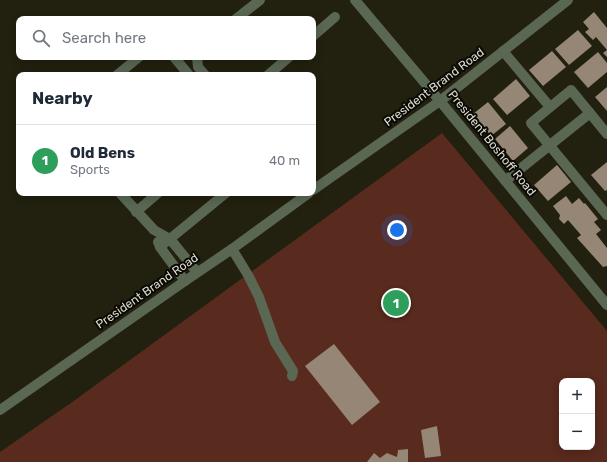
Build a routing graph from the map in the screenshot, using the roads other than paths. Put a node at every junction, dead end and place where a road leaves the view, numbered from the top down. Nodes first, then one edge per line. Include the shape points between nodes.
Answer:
1 (260, 0) edge
2 (355, 0) edge
3 (568, 0) edge
4 (240, 16) edge
5 (335, 18) dead end
6 (316, 34) edge
7 (503, 51) junction
8 (135, 60) edge
9 (176, 60) edge
10 (197, 60) edge
11 (286, 60) edge
12 (121, 72) edge
13 (183, 72) edge
14 (202, 72) edge
15 (272, 72) edge
16 (440, 101) junction
17 (550, 107) junction
18 (590, 113) junction
19 (607, 134) edge
20 (550, 145) junction
21 (505, 181) junction
22 (316, 187) edge
23 (123, 196) edge
24 (155, 196) edge
25 (222, 196) edge
26 (304, 196) edge
27 (136, 212) junction
28 (607, 215) edge
29 (154, 230) junction
30 (170, 239) junction
31 (160, 247) junction
32 (232, 249) junction
33 (197, 272) junction
34 (185, 281) junction
35 (607, 305) edge
36 (292, 376) dead end
37 (0, 410) edge

1 - 4 street
2 - 16 street, President Boshoff Road
3 - 7 street, President Brand Road
5 - 6 street
7 - 16 street, President Brand Road
7 - 17 street
8 - 12 street
9 - 13 street
10 - 14 street via 198,67
11 - 15 street
16 - 21 street, President Boshoff Road
16 - 22 street, President Brand Road
17 - 18 street via 571,90
17 - 20 street via 531,123
18 - 19 street
18 - 20 street
20 - 21 street
20 - 28 street
21 - 35 street, President Boshoff Road
23 - 27 street
24 - 27 street
25 - 30 street
26 - 32 street, President Brand Road
27 - 29 street
29 - 30 street
29 - 31 street
30 - 31 street
30 - 33 street
31 - 34 street
32 - 33 street, President Brand Road
32 - 36 street via 259,297 275,342 293,371
33 - 34 street, President Brand Road
34 - 37 street, President Brand Road

